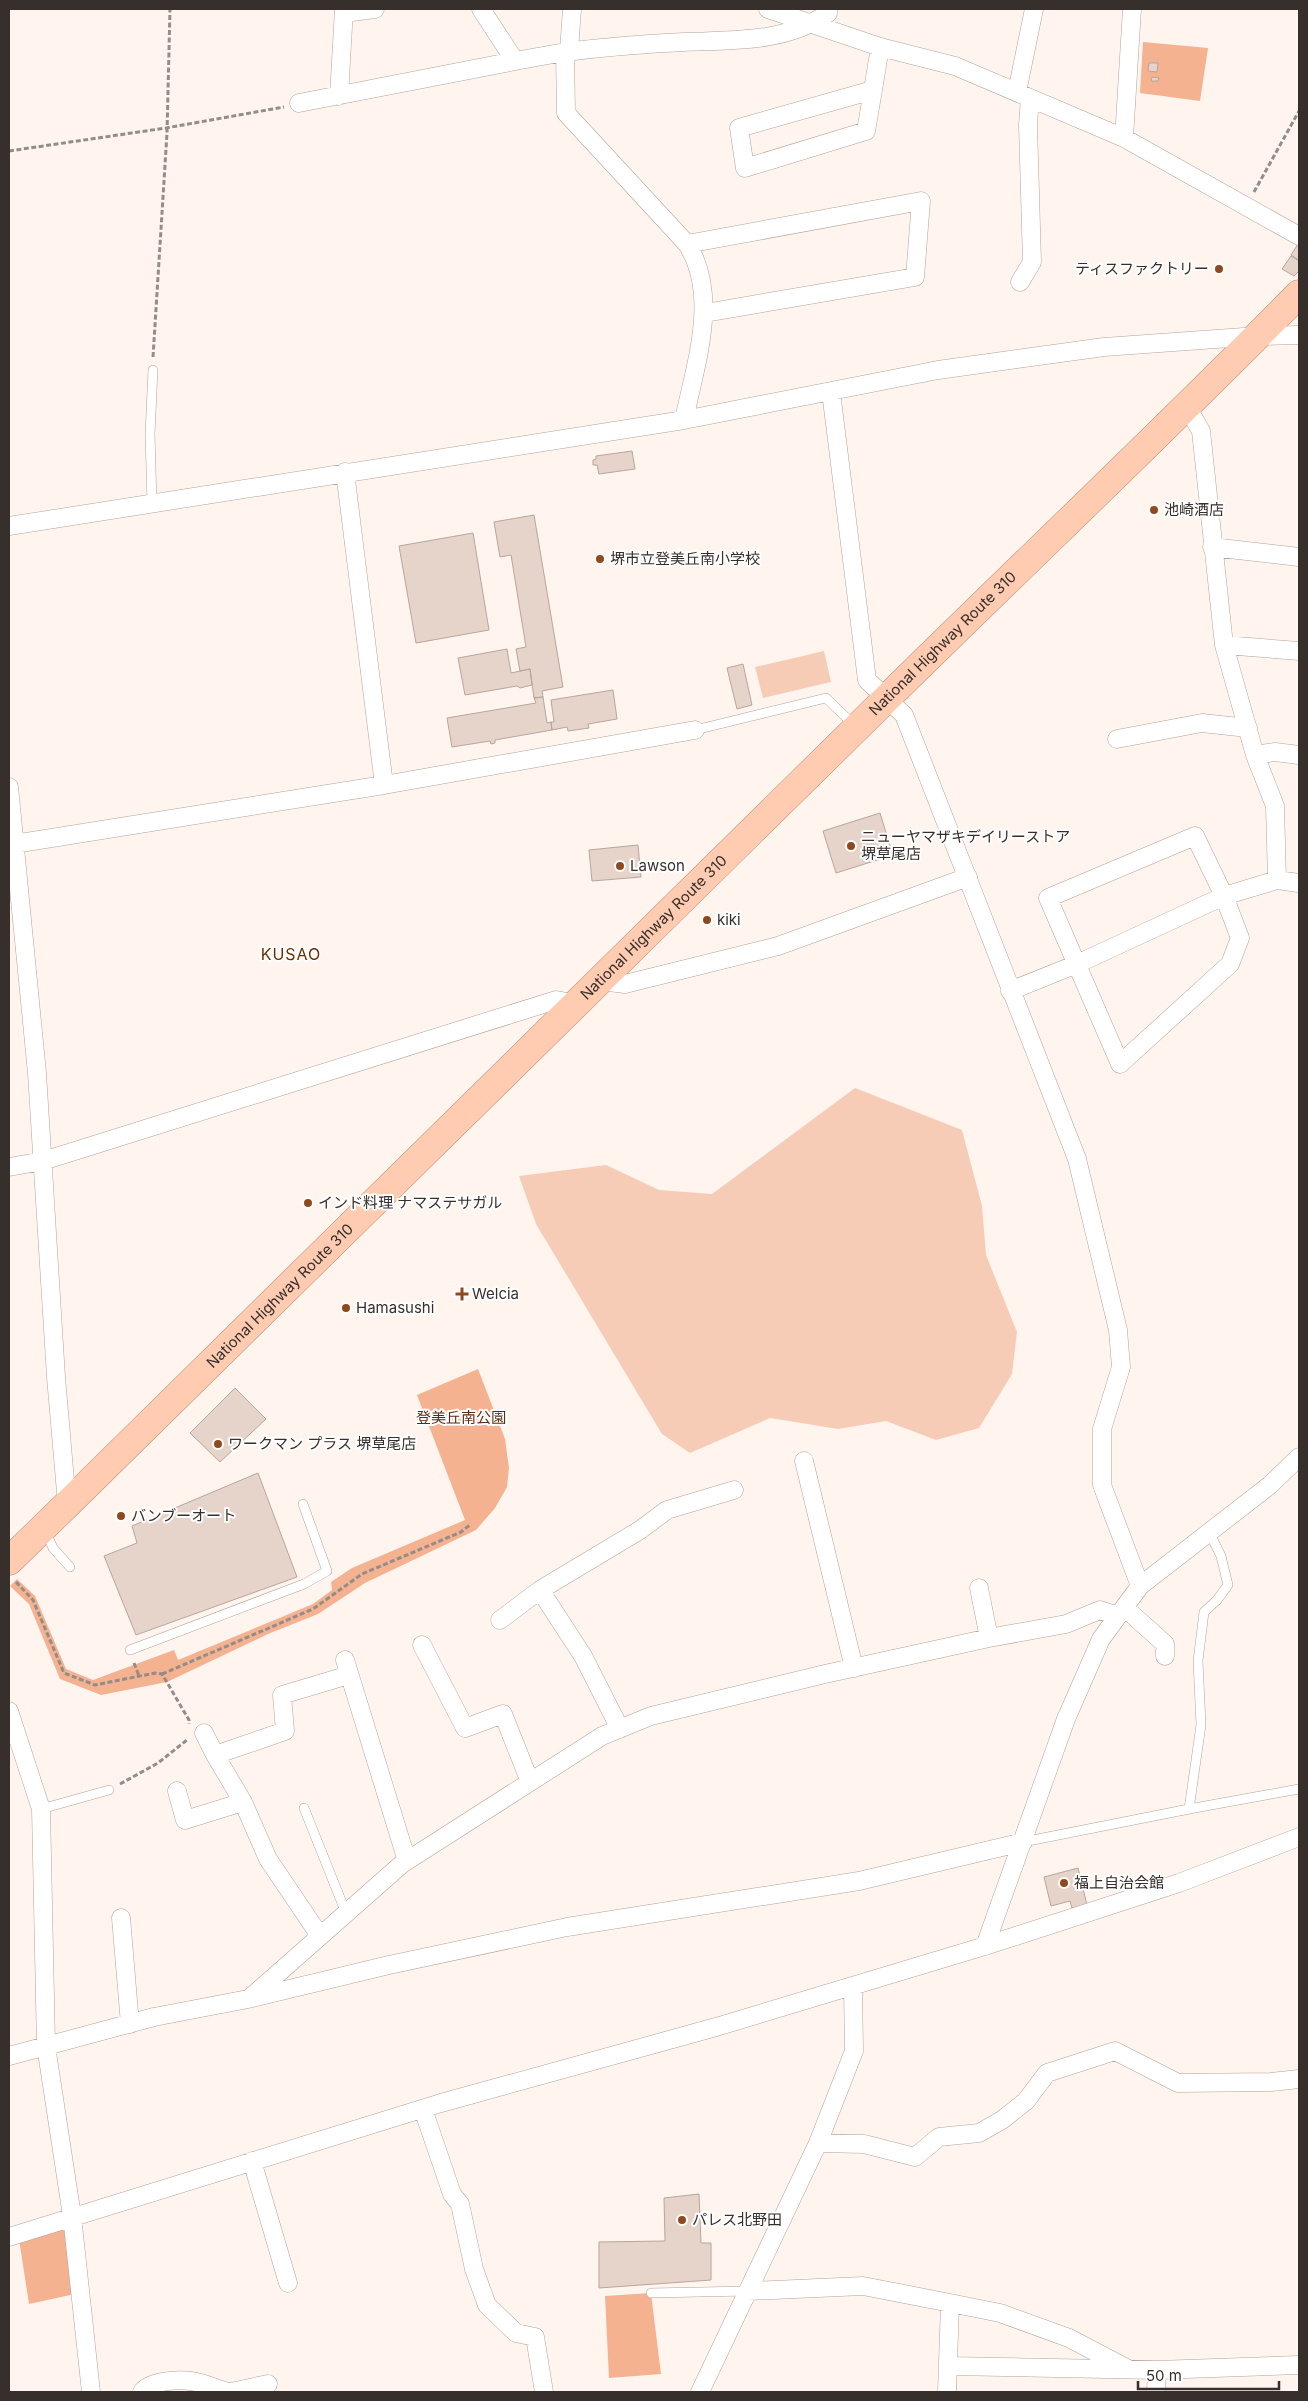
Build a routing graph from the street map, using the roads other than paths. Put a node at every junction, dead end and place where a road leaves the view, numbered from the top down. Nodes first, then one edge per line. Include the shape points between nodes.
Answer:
1 (375, 9) edge
2 (481, 9) edge
3 (572, 9) edge
4 (768, 9) edge
5 (828, 9) edge
6 (1034, 9) edge
7 (1132, 9) edge
8 (344, 11) edge
9 (811, 25) junction
10 (880, 47) junction
11 (567, 52) junction
12 (515, 61) junction
13 (873, 90) junction
14 (1023, 95) junction
15 (339, 96) junction
16 (299, 103) road end
17 (1124, 138) junction
18 (1299, 236) edge
19 (687, 244) junction
20 (1020, 282) dead end
21 (1299, 294) edge
22 (705, 313) junction
23 (1299, 335) edge
24 (1258, 336) junction
25 (153, 370) road end
26 (831, 392) junction
27 (1187, 407) junction
28 (684, 420) junction
29 (345, 472) junction
30 (152, 503) junction
31 (9, 526) edge
32 (1212, 547) junction
33 (1299, 557) edge
34 (1224, 645) junction
35 (1299, 651) edge
36 (886, 699) junction
37 (857, 728) junction
38 (1248, 728) junction
39 (695, 730) joint
40 (1117, 740) dead end
41 (1254, 755) junction
42 (1299, 755) edge
43 (384, 785) junction
44 (9, 787) edge
45 (14, 844) junction
46 (968, 877) junction
47 (1277, 880) junction
48 (1299, 882) edge
49 (1224, 896) junction
50 (1077, 964) junction
51 (601, 981) junction
52 (1010, 991) junction
53 (578, 1004) junction
54 (43, 1161) junction
55 (9, 1167) edge
56 (1299, 1457) edge
57 (804, 1460) dead end
58 (734, 1490) dead end
59 (67, 1504) junction
60 (303, 1504) dead end
61 (44, 1527) junction
62 (1209, 1532) junction
63 (70, 1567) dead end
64 (12, 1571) edge
65 (1140, 1586) junction
66 (980, 1588) dead end
67 (540, 1590) junction
68 (1122, 1612) junction
69 (500, 1620) dead end
70 (989, 1638) junction
71 (422, 1645) dead end
72 (130, 1650) dead end
73 (1165, 1656) dead end
74 (854, 1668) junction
75 (9, 1711) edge
76 (620, 1729) junction
77 (194, 1731) road end
78 (215, 1755) junction
79 (530, 1782) junction
80 (1299, 1788) edge
81 (109, 1790) road end
82 (177, 1791) dead end
83 (243, 1802) junction
84 (304, 1808) dead end
85 (41, 1809) junction
86 (1189, 1809) junction
87 (1299, 1837) edge
88 (1023, 1842) junction
89 (407, 1861) junction
90 (346, 1913) junction
91 (121, 1918) dead end
92 (320, 1936) junction
93 (985, 1946) junction
94 (852, 1987) junction
95 (248, 1999) junction
96 (130, 2024) junction
97 (46, 2046) junction
98 (9, 2056) edge
99 (1299, 2079) edge
100 (423, 2109) junction
101 (818, 2143) junction
102 (252, 2162) junction
103 (72, 2216) junction
104 (9, 2237) edge
105 (288, 2283) dead end
106 (748, 2291) junction
107 (651, 2293) dead end
108 (950, 2302) junction
109 (1299, 2365) edge
110 (948, 2366) junction
111 (1128, 2369) junction
112 (1157, 2370) junction
113 (268, 2384) dead end
114 (90, 2392) edge
115 (142, 2392) edge
116 (230, 2392) edge
117 (544, 2392) edge
118 (700, 2392) edge
119 (947, 2392) edge
120 (1156, 2392) edge

1 - 8 street
2 - 12 street
3 - 11 street
4 - 9 street
5 - 9 street via 828,13
6 - 14 street
7 - 17 street
8 - 15 street
9 - 10 street
9 - 11 street via 767,38
10 - 13 street
10 - 14 street via 956,66
11 - 12 street
11 - 19 street via 566,113
12 - 15 street
13 - 13 street via 866,131 745,168 739,128
14 - 17 street
14 - 20 street via 1028,126 1032,262
15 - 16 street
17 - 18 street
19 - 22 street via 697,259
19 - 22 street via 921,201 915,277
21 - 24 highway, National Highway Route 310
22 - 28 street
23 - 24 street
24 - 26 street via 1104,347 938,370
24 - 27 highway, National Highway Route 310
25 - 30 lane via 150,434
26 - 28 street
26 - 36 street via 867,680
27 - 32 street via 1202,431
27 - 36 highway, National Highway Route 310
28 - 29 street
29 - 30 street
29 - 43 street
30 - 31 street
32 - 33 street
32 - 34 street
34 - 35 street
34 - 38 street
36 - 37 highway, National Highway Route 310
36 - 46 street via 904,715
37 - 39 lane via 826,698
37 - 51 highway, National Highway Route 310
38 - 40 street via 1202,723
38 - 41 street
39 - 43 street
41 - 42 street via 1275,752
41 - 47 street via 1274,806
43 - 45 street
44 - 45 street
45 - 54 street
46 - 51 street via 778,946 625,984
46 - 52 street
47 - 48 street
47 - 49 street
49 - 50 street
49 - 50 street via 1195,836 1048,898
49 - 50 street via 1240,938 1230,964 1120,1064
50 - 52 street
51 - 53 highway, National Highway Route 310
52 - 65 street via 1077,1159 1118,1330 1121,1367 1102,1429 1102,1485
53 - 54 street via 556,1000
53 - 59 highway, National Highway Route 310
54 - 55 street
54 - 59 street
56 - 62 street via 1270,1485
57 - 74 street
58 - 67 street via 667,1510 640,1530
59 - 61 highway, National Highway Route 310
60 - 72 lane via 327,1571 304,1584
61 - 63 lane via 53,1548
61 - 64 highway, National Highway Route 310
62 - 65 street
62 - 86 lane via 1221,1556 1228,1585 1204,1612 1198,1661 1201,1725
65 - 68 street
66 - 70 street
67 - 69 street
67 - 76 street via 583,1656
68 - 70 street via 1100,1610 1066,1624
68 - 73 street via 1165,1644
68 - 88 street via 1102,1639 1066,1719
70 - 74 street
71 - 79 street via 465,1728 502,1714
74 - 76 street via 652,1716
75 - 85 street
76 - 79 street via 602,1736
77 - 78 street
78 - 83 street
78 - 89 street via 285,1731 282,1695 347,1668
79 - 89 street
80 - 86 lane
81 - 85 lane
82 - 83 street via 185,1820
83 - 92 street via 268,1858
84 - 90 lane
85 - 97 street
86 - 88 lane
87 - 93 street via 1179,1883
88 - 93 street
88 - 95 street via 859,1881 566,1927
89 - 90 street
90 - 92 street
91 - 96 street
92 - 95 street
93 - 94 street
94 - 100 street
94 - 101 street via 854,2051
95 - 96 street
96 - 97 street
97 - 98 street
97 - 103 street
99 - 101 street via 1178,2083 1115,2051 1047,2073 1026,2100 1002,2120 979,2133 939,2138 915,2157 864,2144
100 - 102 street
100 - 117 street via 452,2194 460,2204 474,2269 487,2305 516,2333 535,2337
101 - 106 street
102 - 103 street
102 - 105 street
103 - 104 street
103 - 114 street
106 - 107 lane
106 - 108 street via 863,2286
106 - 118 street
108 - 110 street
108 - 111 street via 1000,2313 1069,2338
109 - 112 street
110 - 111 street
110 - 119 street
111 - 112 street
112 - 120 street
113 - 116 street
115 - 116 street via 162,2382 190,2381

